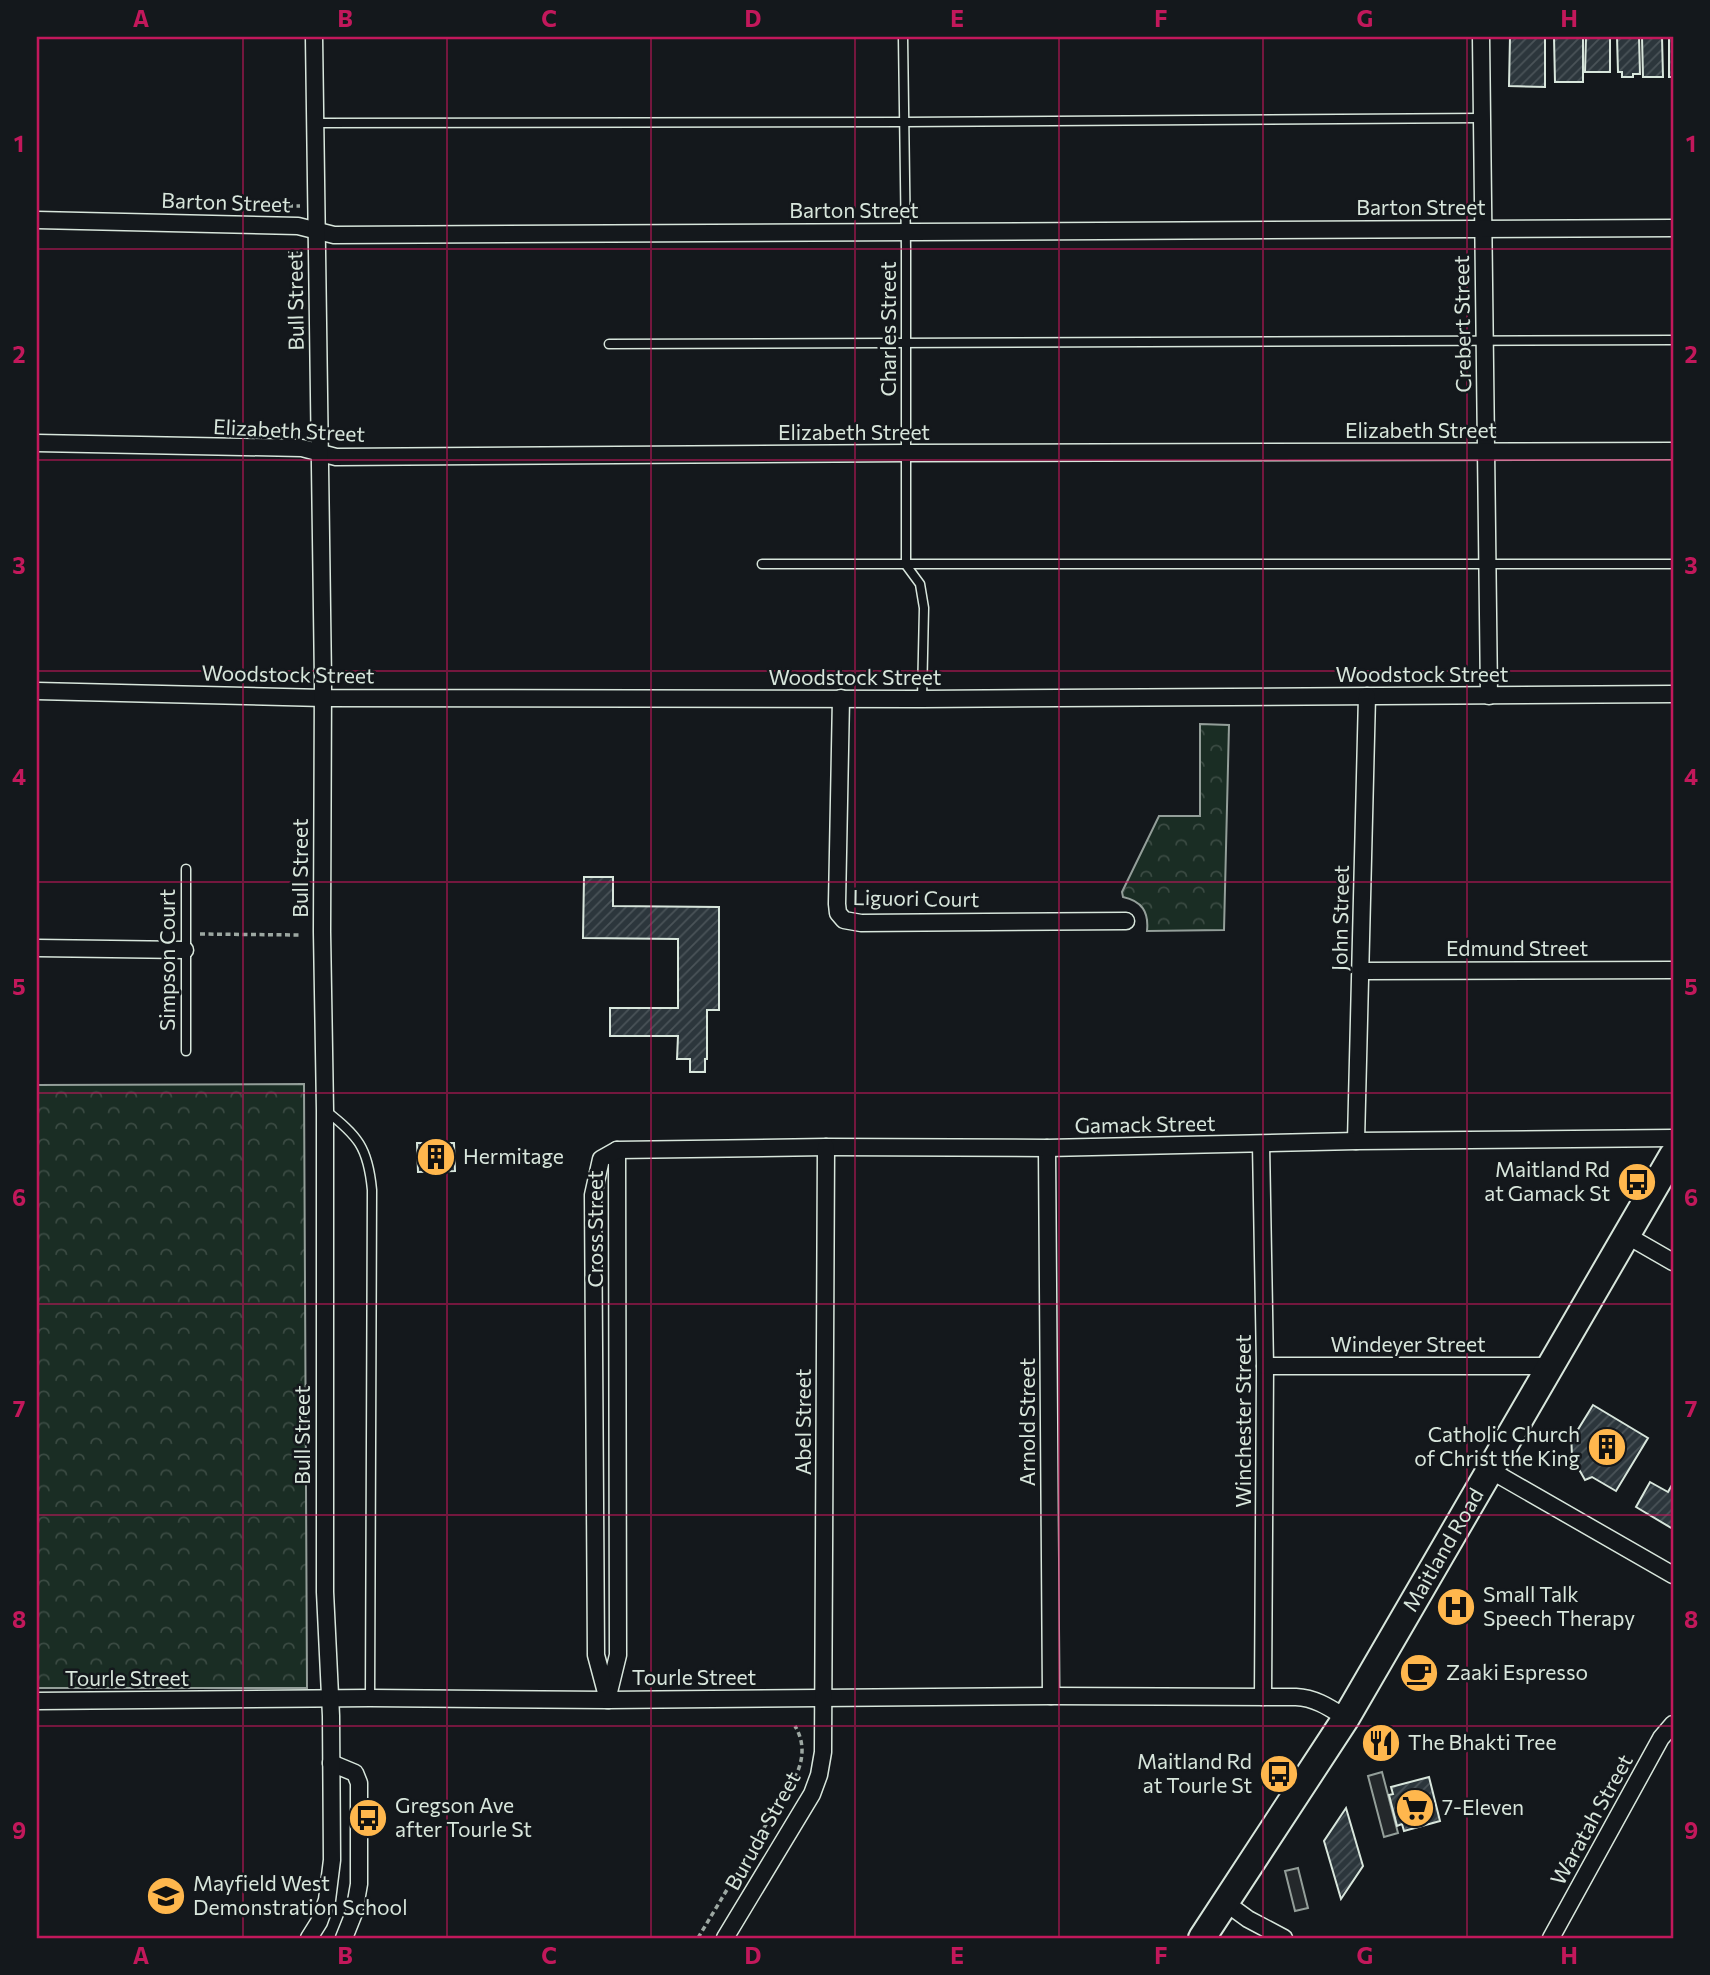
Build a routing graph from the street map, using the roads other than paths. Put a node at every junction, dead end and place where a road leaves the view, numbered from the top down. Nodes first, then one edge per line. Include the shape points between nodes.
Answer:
1 (314, 37) edge
2 (903, 37) edge
3 (1481, 37) edge
4 (1482, 118) junction
5 (904, 122) junction
6 (315, 123) junction
7 (37, 220) edge
8 (1673, 228) edge
9 (1483, 229) junction
10 (316, 231) junction
11 (906, 232) junction
12 (1484, 340) junction
13 (1673, 340) edge
14 (906, 342) junction
15 (609, 344) dead end
16 (37, 443) edge
17 (1673, 451) edge
18 (1486, 452) junction
19 (320, 453) junction
20 (907, 453) junction
21 (762, 564) dead end
22 (1673, 564) edge
23 (905, 565) junction
24 (1487, 565) junction
25 (37, 691) edge
26 (1673, 694) edge
27 (1367, 696) junction
28 (1489, 696) junction
29 (323, 698) junction
30 (841, 698) junction
31 (922, 699) junction
32 (186, 869) dead end
33 (1126, 921) dead end
34 (37, 948) edge
35 (186, 950) junction
36 (1673, 970) edge
37 (1361, 971) junction
38 (186, 1051) dead end
39 (325, 1110) junction
40 (1673, 1138) edge
41 (1356, 1141) junction
42 (1262, 1144) junction
43 (826, 1147) junction
44 (1047, 1148) junction
45 (617, 1150) junction
46 (1673, 1155) edge
47 (1626, 1235) junction
48 (1673, 1262) edge
49 (1265, 1366) junction
50 (1551, 1366) junction
51 (1490, 1470) junction
52 (1673, 1575) edge
53 (1051, 1696) junction
54 (1263, 1697) junction
55 (370, 1698) junction
56 (824, 1698) junction
57 (331, 1699) junction
58 (37, 1700) edge
59 (608, 1700) junction
60 (1346, 1718) junction
61 (1673, 1724) edge
62 (331, 1763) junction
63 (1226, 1903) junction
64 (309, 1938) edge
65 (344, 1938) edge
66 (725, 1938) edge
67 (1202, 1938) edge
68 (1284, 1938) edge
69 (1551, 1938) edge

1 - 6 street, Bull Street
2 - 5 lane, Charles Street
3 - 4 street, Crebert Street
4 - 5 lane
4 - 9 street, Crebert Street
5 - 6 lane
5 - 11 lane, Charles Street
6 - 10 street, Bull Street
7 - 10 street, Barton Street via 298,226
8 - 9 street, Barton Street
9 - 11 street, Barton Street
9 - 12 street, Crebert Street
10 - 11 street, Barton Street via 334,235
10 - 19 street, Bull Street
11 - 14 lane, Charles Street
12 - 13 lane
12 - 14 lane
12 - 18 street, Crebert Street
14 - 15 lane
14 - 20 lane, Charles Street
16 - 19 street, Elizabeth Street via 297,448
17 - 18 street, Elizabeth Street
18 - 20 street, Elizabeth Street
18 - 24 street, Crebert Street
19 - 20 street, Elizabeth Street via 342,457
19 - 29 street, Bull Street
20 - 23 lane, Charles Street
21 - 23 lane
22 - 24 lane
23 - 24 lane
23 - 31 lane via 920,584 924,608
24 - 28 street, Crebert Street
25 - 29 street, Woodstock Street
26 - 28 street, Woodstock Street
27 - 28 street, Woodstock Street
27 - 31 street, Woodstock Street
27 - 37 street, John Street
29 - 30 street, Woodstock Street
29 - 39 street, Bull Street
30 - 31 street, Woodstock Street
30 - 33 street, Liguori Court via 837,904 844,920
32 - 35 lane, Simpson Court
34 - 35 street
35 - 38 lane, Simpson Court
36 - 37 street, Edmund Street
37 - 41 street, John Street
39 - 55 lane via 361,1144 370,1165 372,1190
39 - 57 street, Bull Street via 324,1578
40 - 41 street, Gamack Street
41 - 42 street, Gamack Street
42 - 44 street, Gamack Street
42 - 49 street, Winchester Street
43 - 44 street, Gamack Street
43 - 45 street, Gamack Street
43 - 56 street, Abel Street
44 - 53 street, Arnold Street
45 - 59 street, Cross Street via 618,1655
45 - 59 street, Cross Street via 601,1159 593,1195 596,1654
46 - 47 main road, Maitland Road
47 - 48 street
47 - 50 main road, Maitland Road
49 - 50 street, Windeyer Street
49 - 54 street, Winchester Street
50 - 51 main road, Maitland Road
51 - 52 street
51 - 60 main road, Maitland Road
53 - 54 street, Tourle Street
53 - 56 street, Tourle Street
54 - 60 street, Tourle Street via 1308,1698
55 - 57 street, Tourle Street
55 - 59 street, Tourle Street
56 - 59 street, Tourle Street
56 - 66 street, Buruda Street via 823,1752 812,1794
57 - 58 street, Tourle Street
57 - 62 street, Bull Street
60 - 63 main road, Maitland Road
61 - 69 street, Waratah Street
62 - 64 street, Bull Street via 330,1882 323,1911
62 - 65 street via 355,1773 359,1783 359,1884
63 - 67 main road, Maitland Road
63 - 68 street

